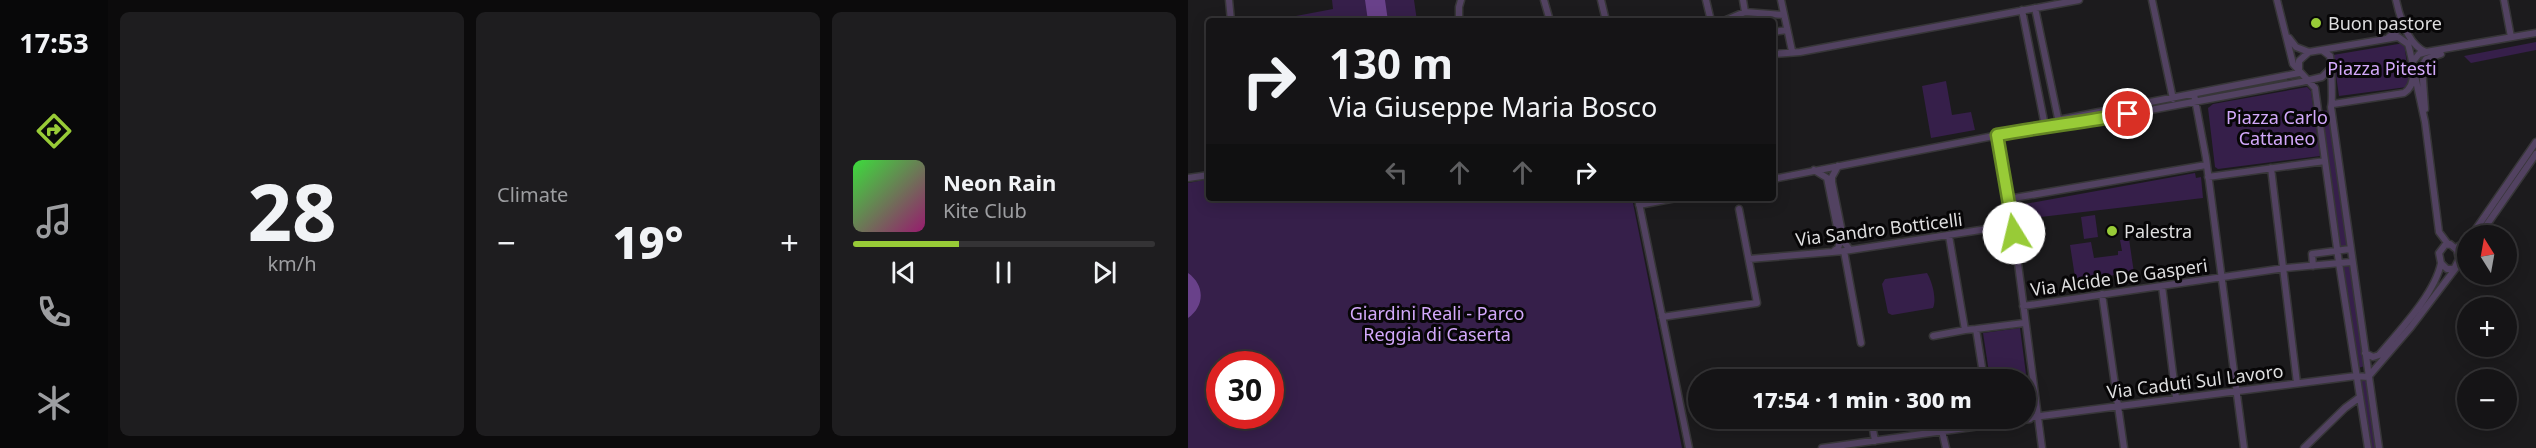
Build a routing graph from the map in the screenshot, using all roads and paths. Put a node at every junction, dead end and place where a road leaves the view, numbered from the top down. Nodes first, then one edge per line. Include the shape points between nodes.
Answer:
1 (1229, 0) edge
2 (1461, 0) edge
3 (1544, 0) edge
4 (1601, 0) edge
5 (1706, 0) edge
6 (1743, 0) edge
7 (1781, 0) edge
8 (2079, 0) edge
9 (2152, 0) edge
10 (2277, 0) edge
11 (2396, 0) edge
12 (2504, 0) edge
13 (2035, 8) junction
14 (2022, 10) junction
15 (1745, 12) junction
16 (1784, 15) junction
17 (1232, 18) edge
18 (1459, 18) edge
19 (1549, 18) edge
20 (1605, 18) edge
21 (1710, 18) edge
22 (1731, 18) edge
23 (2400, 18) junction
24 (1787, 30) junction
25 (2284, 30) junction
26 (1776, 32) edge
27 (2536, 33) edge
28 (2511, 38) junction
29 (2384, 39) junction
30 (2322, 50) junction
31 (2450, 50) junction
32 (1792, 51) junction
33 (2309, 52) junction
34 (2426, 52) junction
35 (1776, 54) edge
36 (2411, 64) junction
37 (2329, 70) junction
38 (2299, 73) junction
39 (2308, 81) junction
40 (2194, 94) junction
41 (2173, 98) junction
42 (2196, 102) junction
43 (2332, 105) junction
44 (2174, 106) junction
45 (2318, 109) junction
46 (2425, 122) junction
47 (2059, 123) junction
48 (2045, 126) junction
49 (1997, 135) junction
50 (2536, 141) edge
51 (2536, 154) edge
52 (2325, 161) junction
53 (1838, 165) junction
54 (2206, 165) junction
55 (2271, 168) junction
56 (1814, 170) junction
57 (1206, 175) edge
58 (1776, 177) edge
59 (2208, 177) junction
60 (1188, 178) edge
61 (2008, 199) junction
62 (1639, 202) edge
63 (1739, 209) dead end
64 (2479, 225) edge
65 (2487, 225) edge
66 (2013, 227) junction
67 (1949, 237) junction
68 (2448, 244) junction
69 (2456, 248) joint
70 (2350, 249) junction
71 (1847, 251) junction
72 (2337, 251) junction
73 (1830, 252) junction
74 (2457, 252) edge
75 (1749, 259) junction
76 (2352, 262) junction
77 (2339, 263) junction
78 (2441, 263) junction
79 (2313, 266) junction
80 (2457, 266) joint
81 (2285, 268) junction
82 (2220, 278) junction
83 (2163, 286) junction
84 (2102, 294) junction
85 (2023, 306) junction
86 (1662, 316) junction
87 (2024, 323) junction
88 (1976, 329) junction
89 (1965, 330) junction
90 (1933, 336) dead end
91 (1861, 343) dead end
92 (2365, 353) junction
93 (1982, 369) edge
94 (2356, 376) junction
95 (2368, 377) junction
96 (2297, 383) junction
97 (2236, 391) junction
98 (2360, 397) junction
99 (2176, 398) junction
100 (2119, 406) junction
101 (2037, 417) junction
102 (1873, 429) edge
103 (1953, 429) edge
104 (1942, 431) junction
105 (1875, 441) junction
106 (1856, 446) edge
107 (1689, 448) edge
108 (1822, 448) edge
109 (1946, 448) edge
110 (2042, 448) edge
111 (2124, 448) edge
112 (2244, 448) edge
113 (2304, 448) edge
114 (2368, 448) edge
115 (2379, 448) edge

1 - 17 street
2 - 18 street
3 - 19 street
4 - 20 street
5 - 21 street
6 - 15 street
7 - 16 street
8 - 13 street
9 - 41 street
10 - 25 street
11 - 23 street
12 - 28 street
13 - 14 street
13 - 47 street
14 - 32 street
14 - 48 street
15 - 16 street
15 - 22 street
16 - 24 street
23 - 29 street via 2397,31
23 - 34 street
24 - 26 street
24 - 32 street
25 - 33 street via 2296,47
25 - 38 street
27 - 28 street
28 - 31 street
29 - 30 street
29 - 36 street via 2405,40
30 - 33 street
30 - 37 street via 2330,56
31 - 34 street
31 - 46 street via 2426,59 2422,66
32 - 35 street
33 - 38 street via 2299,61
34 - 36 street
36 - 43 street via 2412,87 2404,93
36 - 46 street
37 - 39 street
37 - 43 street
38 - 39 street
38 - 40 street
39 - 42 street
39 - 45 street via 2315,88
40 - 41 street
40 - 42 street
41 - 44 street
41 - 47 street
42 - 44 street
42 - 54 street
43 - 45 street
43 - 70 street
44 - 47 street
45 - 52 street
46 - 68 street via 2439,232
47 - 48 street
48 - 49 street
49 - 53 street
49 - 61 street
50 - 64 street
51 - 65 street
52 - 55 street
52 - 72 street
53 - 56 street
53 - 71 street via 1832,177
54 - 59 street
54 - 61 street
55 - 59 street
55 - 81 street
56 - 58 street
56 - 73 street via 1827,178 1840,242
57 - 60 street
59 - 82 street
61 - 66 street
62 - 86 street
63 - 75 street
66 - 67 street, Via Sandro Botticelli
66 - 85 street
67 - 71 street, Via Sandro Botticelli
67 - 89 street
68 - 69 street
68 - 78 street via 2439,253
69 - 74 street
70 - 72 street
70 - 76 street
71 - 73 street, Via Sandro Botticelli
71 - 91 street
72 - 77 street
72 - 79 street via 2312,254
73 - 75 street, Via Sandro Botticelli
75 - 86 street via 1757,303
76 - 77 street, Via Alcide De Gasperi
76 - 92 street
77 - 79 street, Via Alcide De Gasperi
77 - 94 street
78 - 80 street via 2447,269
78 - 92 street via 2437,279 2393,339 2379,355
79 - 81 street, Via Alcide De Gasperi
80 - 95 street
81 - 82 street, Via Alcide De Gasperi
81 - 96 street
82 - 83 street, Via Alcide De Gasperi
82 - 97 street
83 - 84 street, Via Alcide De Gasperi
83 - 99 street
84 - 85 street, Via Alcide De Gasperi
84 - 100 street
85 - 87 street
86 - 107 street
87 - 88 street
87 - 101 street
88 - 89 street
88 - 93 street
89 - 90 street
92 - 95 street
94 - 95 street, Via Caduti Sul Lavoro
94 - 96 street, Via Caduti Sul Lavoro
94 - 98 street
95 - 115 street
96 - 97 street, Via Caduti Sul Lavoro
97 - 99 street, Via Caduti Sul Lavoro
97 - 112 street
98 - 113 street
98 - 114 street
99 - 100 street, Via Caduti Sul Lavoro
100 - 101 street, Via Caduti Sul Lavoro
100 - 111 street
101 - 110 street
102 - 105 street
103 - 104 street
104 - 105 street
104 - 109 street
105 - 106 street
106 - 108 street

